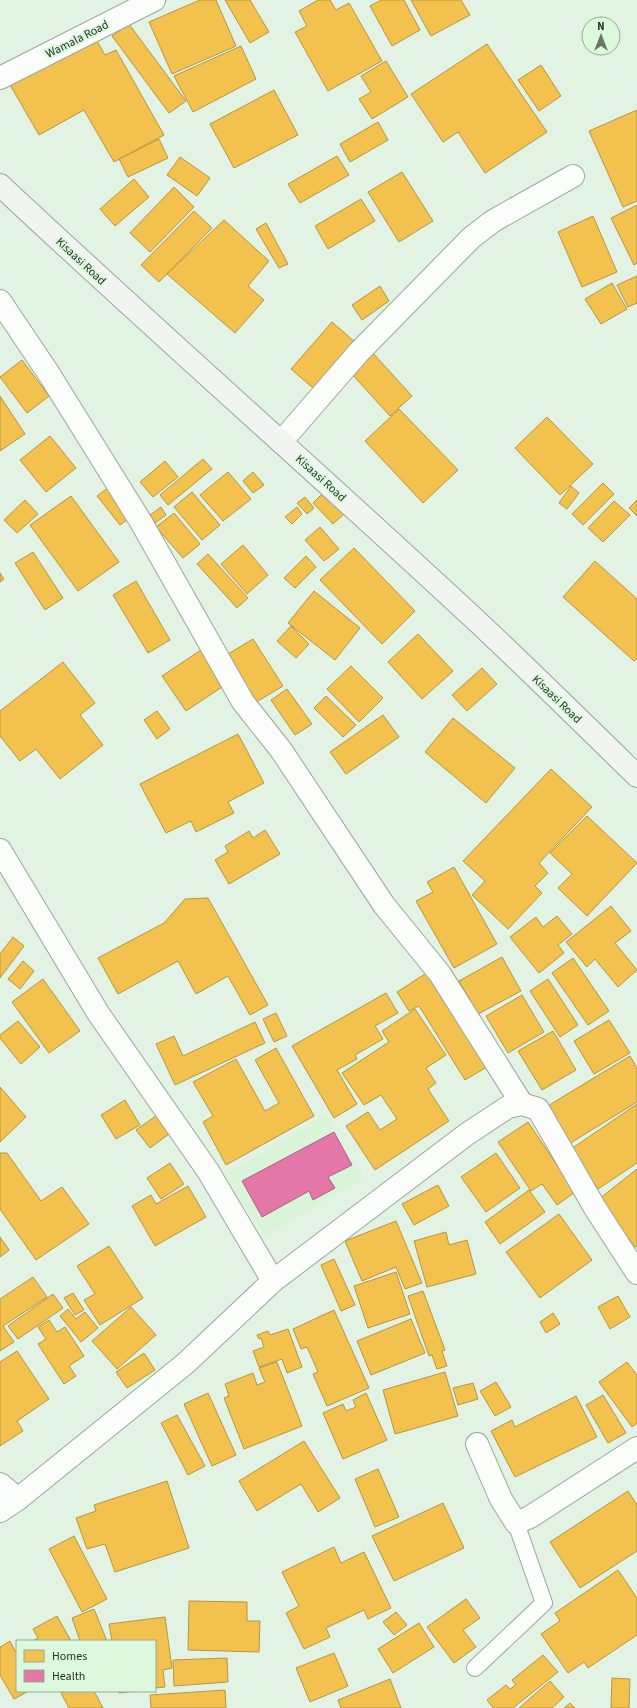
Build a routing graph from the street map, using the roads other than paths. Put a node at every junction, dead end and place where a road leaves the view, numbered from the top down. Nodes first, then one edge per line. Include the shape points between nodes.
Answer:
1 (154, 0) edge
2 (0, 78) edge
3 (573, 176) dead end
4 (0, 185) edge
5 (0, 301) edge
6 (281, 442) junction
7 (637, 776) edge
8 (0, 850) edge
9 (522, 1104) junction
10 (637, 1273) edge
11 (273, 1281) junction
12 (477, 1444) dead end
13 (637, 1448) edge
14 (0, 1484) edge
15 (18, 1499) junction
16 (0, 1512) edge
17 (516, 1523) junction
18 (475, 1668) dead end

1 - 2 street, Wamala Road
3 - 6 street via 493,221 471,238 359,352
4 - 6 main road, Kisaasi Road
5 - 9 street via 49,374 141,522 243,702 281,750 384,905 440,974
6 - 7 main road, Kisaasi Road via 481,626
8 - 11 street via 98,1013 208,1171
9 - 10 street via 538,1109 595,1208
9 - 11 street via 508,1107 467,1134
11 - 15 street via 186,1363
12 - 17 street via 501,1499
13 - 17 street via 530,1517
14 - 15 street
15 - 16 street
17 - 18 lane via 544,1603

